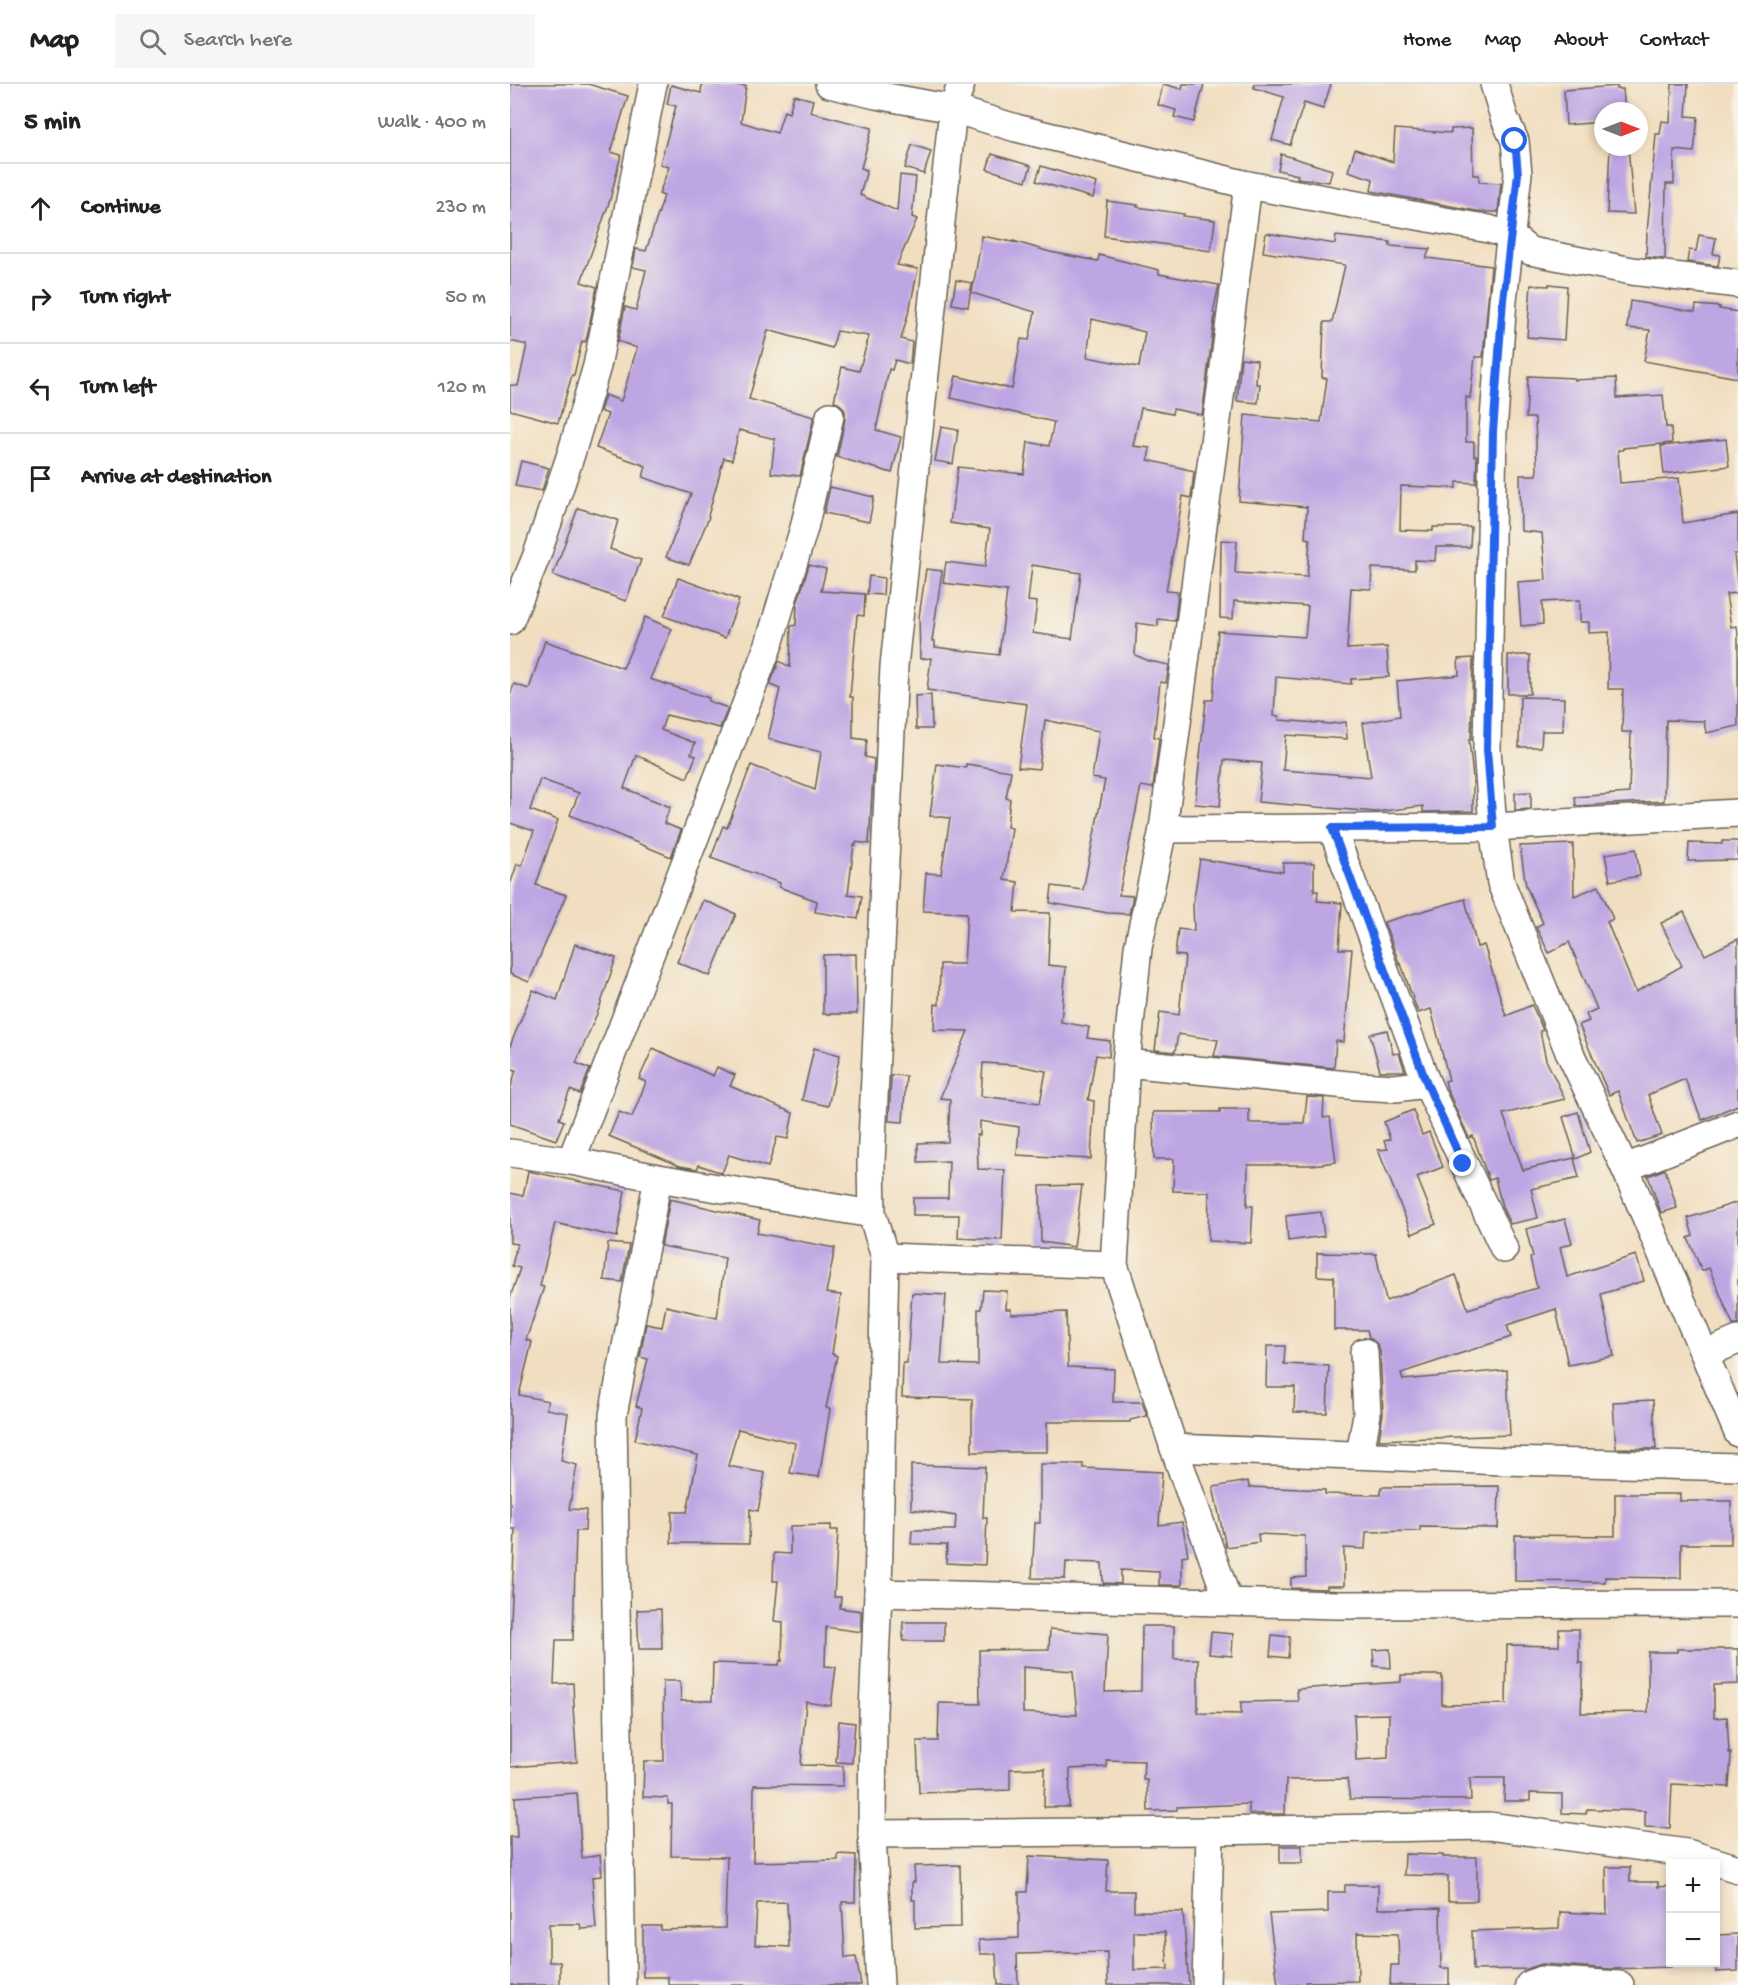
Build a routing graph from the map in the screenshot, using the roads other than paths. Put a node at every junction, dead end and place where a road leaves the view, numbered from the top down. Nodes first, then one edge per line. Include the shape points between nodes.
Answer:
1 (653, 84) edge
2 (829, 84) edge
3 (1494, 84) edge
4 (957, 96) edge
5 (1248, 185) junction
6 (1511, 236) junction
7 (1738, 284) edge
8 (830, 416) dead end
9 (510, 621) edge
10 (1738, 813) edge
11 (1493, 827) junction
12 (1332, 828) junction
13 (1163, 829) junction
14 (1126, 1063) junction
15 (1427, 1084) junction
16 (1738, 1124) edge
17 (510, 1153) edge
18 (571, 1161) junction
19 (1625, 1167) junction
20 (658, 1178) junction
21 (872, 1214) junction
22 (1504, 1249) dead end
23 (885, 1257) junction
24 (1114, 1265) junction
25 (1738, 1340) edge
26 (1364, 1352) dead end
27 (1705, 1354) junction
28 (1738, 1433) edge
29 (1174, 1448) junction
30 (1360, 1455) junction
31 (1738, 1467) edge
32 (878, 1593) junction
33 (1228, 1601) junction
34 (1738, 1604) edge
35 (1210, 1831) junction
36 (872, 1833) junction
37 (1738, 1869) edge
38 (622, 1985) edge
39 (880, 1985) edge
40 (1206, 1985) edge
41 (1529, 1985) edge
42 (1620, 1985) edge

1 - 9 street via 597,366 537,555
2 - 4 street via 876,95
3 - 6 street via 1515,141 1518,174
4 - 5 street via 1016,128
4 - 21 street via 894,666
5 - 6 street
5 - 13 street
6 - 7 street via 1530,251 1632,271
6 - 11 street via 1493,432 1487,749
8 - 18 street via 804,528 769,644
10 - 11 street
11 - 12 street
11 - 19 street via 1501,883 1567,1047
12 - 13 street
12 - 15 street
13 - 14 street via 1138,948
14 - 15 street via 1358,1086 1395,1088
14 - 24 street
15 - 22 street
16 - 19 street
17 - 18 street
18 - 20 street
19 - 27 street
20 - 21 street
20 - 38 street via 613,1415
21 - 23 street
23 - 24 street
23 - 32 street
24 - 29 street
25 - 27 street
26 - 30 street via 1367,1414
27 - 28 street
29 - 30 street
29 - 33 street
30 - 31 street
32 - 33 street
32 - 36 street
33 - 34 street via 1338,1605
35 - 36 street
35 - 37 street via 1489,1826 1687,1853
35 - 40 street
36 - 39 street
41 - 42 street via 1541,1980

